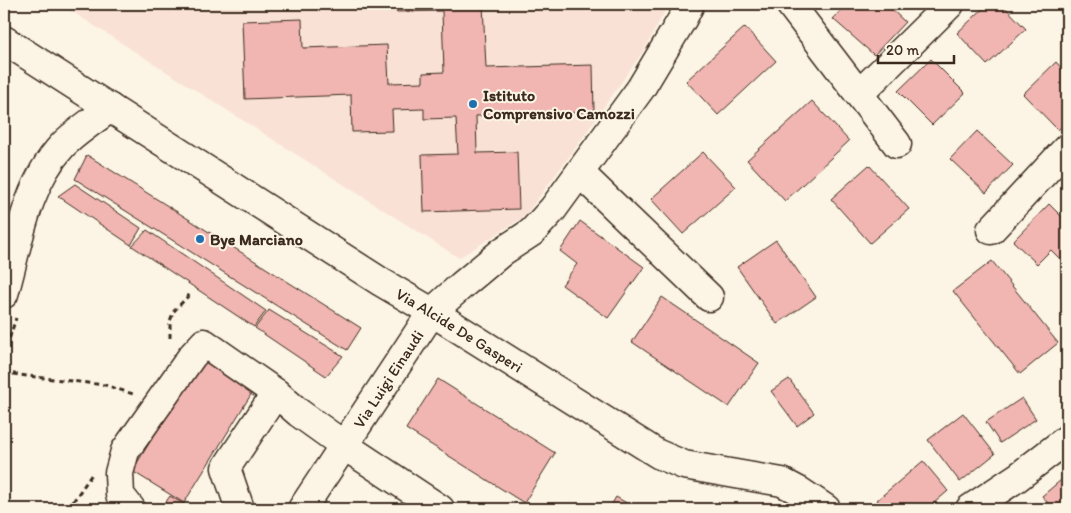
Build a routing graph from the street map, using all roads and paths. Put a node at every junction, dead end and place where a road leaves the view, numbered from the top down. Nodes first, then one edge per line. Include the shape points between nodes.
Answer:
1 (690, 4) edge
2 (790, 4) edge
3 (950, 4) edge
4 (4, 40) edge
5 (860, 93) junction
6 (110, 108) junction
7 (897, 144) dead end
8 (1067, 148) edge
9 (580, 173) junction
10 (991, 230) dead end
11 (4, 294) edge
12 (708, 297) dead end
13 (432, 312) junction
14 (4, 372) edge
15 (276, 393) junction
16 (140, 397) dead end
17 (1067, 438) edge
18 (345, 446) junction
19 (131, 509) edge
20 (240, 509) edge
21 (302, 509) edge
22 (440, 509) edge
23 (826, 509) edge
24 (970, 509) edge

1 - 9 street, Via Luigi Einaudi via 641,88
2 - 5 street
3 - 5 street
4 - 6 street, Via Alcide De Gasperi
5 - 7 street
6 - 11 street via 62,145 41,176 28,208
6 - 13 street, Via Alcide De Gasperi
8 - 10 street
9 - 12 street
9 - 13 street, Via Luigi Einaudi via 532,232 503,251
13 - 18 street, Via Luigi Einaudi
13 - 23 street, Via Alcide De Gasperi via 658,454 684,465 782,482
14 - 16 path via 105,385
15 - 18 street
15 - 19 street via 204,344 192,356 125,451 119,473 120,495
15 - 20 street via 226,468
17 - 24 street
18 - 21 street, Via Luigi Einaudi
18 - 22 street, Via Luigi Einaudi

